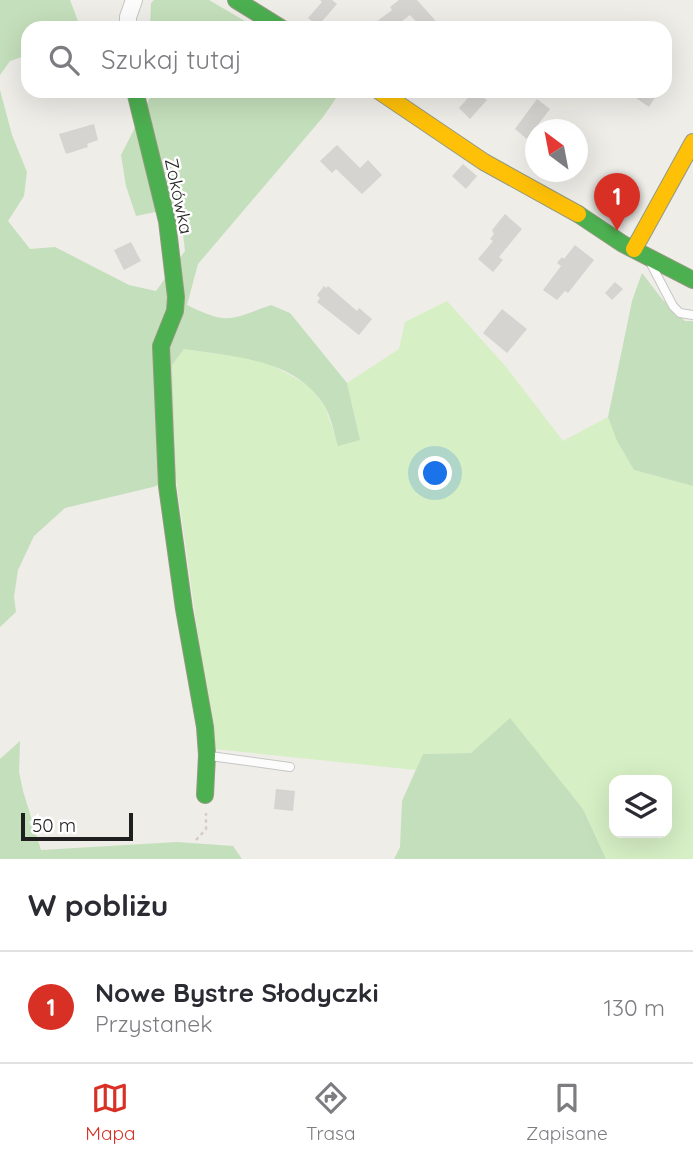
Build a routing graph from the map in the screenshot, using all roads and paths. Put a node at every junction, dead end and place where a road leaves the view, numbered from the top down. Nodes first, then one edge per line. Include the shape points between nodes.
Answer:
1 (134, 0) edge
2 (236, 0) edge
3 (128, 21) edge
4 (270, 21) edge
5 (137, 98) edge
6 (389, 98) edge
7 (693, 142) edge
8 (640, 252) junction
9 (693, 280) edge
10 (693, 315) edge
11 (207, 755) junction
12 (290, 767) dead end
13 (205, 795) joint
14 (196, 840) dead end

1 - 3 street
2 - 4 street
5 - 11 street, Zokówka via 167,221 176,297 162,346 167,486
6 - 8 street via 484,162
7 - 8 street
8 - 9 street
8 - 10 lane via 674,306 680,313
11 - 12 lane
11 - 13 street
13 - 14 path via 206,829

